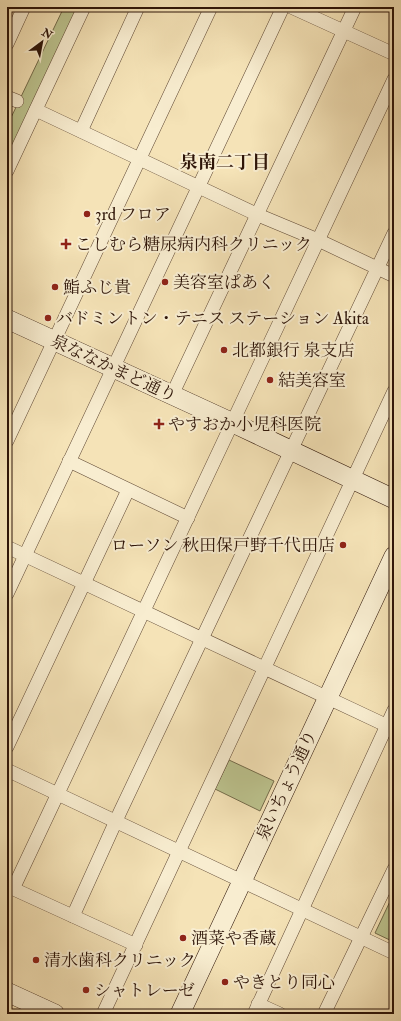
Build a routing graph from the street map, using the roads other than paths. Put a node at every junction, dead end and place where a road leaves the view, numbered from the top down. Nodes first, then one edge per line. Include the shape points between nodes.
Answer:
1 (24, 7) edge
2 (84, 7) edge
3 (138, 7) edge
4 (211, 7) edge
5 (283, 7) edge
6 (291, 7) edge
7 (355, 7) edge
8 (344, 32) junction
9 (7, 44) edge
10 (394, 54) edge
11 (394, 79) edge
12 (36, 110) junction
13 (81, 131) junction
14 (140, 158) junction
15 (7, 171) edge
16 (198, 186) junction
17 (258, 215) junction
18 (394, 233) edge
19 (318, 240) junction
20 (378, 269) junction
21 (394, 276) edge
22 (7, 319) edge
23 (54, 341) junction
24 (114, 368) junction
25 (394, 391) edge
26 (172, 395) junction
27 (233, 423) junction
28 (7, 441) edge
29 (292, 451) junction
30 (69, 461) junction
31 (353, 481) junction
32 (128, 490) junction
33 (394, 499) edge
34 (188, 518) junction
35 (7, 547) edge
36 (25, 555) junction
37 (394, 556) edge
38 (84, 583) junction
39 (7, 594) edge
40 (143, 610) junction
41 (203, 638) junction
42 (266, 668) junction
43 (327, 697) junction
44 (394, 710) edge
45 (390, 727) edge
46 (7, 747) edge
47 (7, 770) edge
48 (56, 794) junction
49 (116, 822) junction
50 (180, 851) junction
51 (394, 869) edge
52 (241, 880) junction
53 (10, 887) edge
54 (303, 909) junction
55 (73, 916) junction
56 (362, 937) junction
57 (136, 945) junction
58 (394, 952) edge
59 (7, 992) edge
60 (256, 1009) edge
61 (55, 1014) edge
62 (104, 1014) edge
63 (180, 1014) edge
64 (280, 1014) edge
65 (324, 1014) edge

1 - 9 street
2 - 12 street
3 - 13 street
4 - 14 street
5 - 16 street
6 - 8 street
7 - 8 street
8 - 10 street
8 - 17 street
11 - 19 street
12 - 13 street
12 - 15 street
13 - 14 street
14 - 16 street
14 - 23 street
16 - 17 street
16 - 24 street
17 - 19 street
17 - 26 street
18 - 20 street
19 - 20 street
19 - 27 street
20 - 21 street
20 - 29 street
22 - 23 street, 泉ななかまど通り
23 - 24 street, 泉ななかまど通り
23 - 28 street
24 - 26 street, 泉ななかまど通り
24 - 30 street
25 - 31 street
26 - 27 street, 泉ななかまど通り
27 - 29 street, 泉ななかまど通り
27 - 34 street
29 - 31 street, 泉ななかまど通り
29 - 41 street
30 - 32 street
30 - 36 street
31 - 33 street, 泉ななかまど通り
31 - 42 street
32 - 34 street
32 - 38 street
34 - 40 street
35 - 36 street
36 - 38 street
36 - 39 street
37 - 43 street, 泉いちょう通り
38 - 40 street
38 - 46 street
40 - 41 street
40 - 48 street
41 - 42 street
41 - 49 street
42 - 43 street
42 - 50 street
43 - 45 street
43 - 52 street, 泉いちょう通り
44 - 45 street
45 - 54 street
47 - 48 street
48 - 49 street
48 - 53 street
49 - 50 street
49 - 55 street
50 - 52 street
50 - 57 street
51 - 56 street
52 - 54 street
52 - 63 street, 泉いちょう通り
53 - 55 street
54 - 56 street
54 - 60 street
55 - 57 street
56 - 58 street
56 - 65 street
57 - 62 street
59 - 61 street
60 - 64 street

